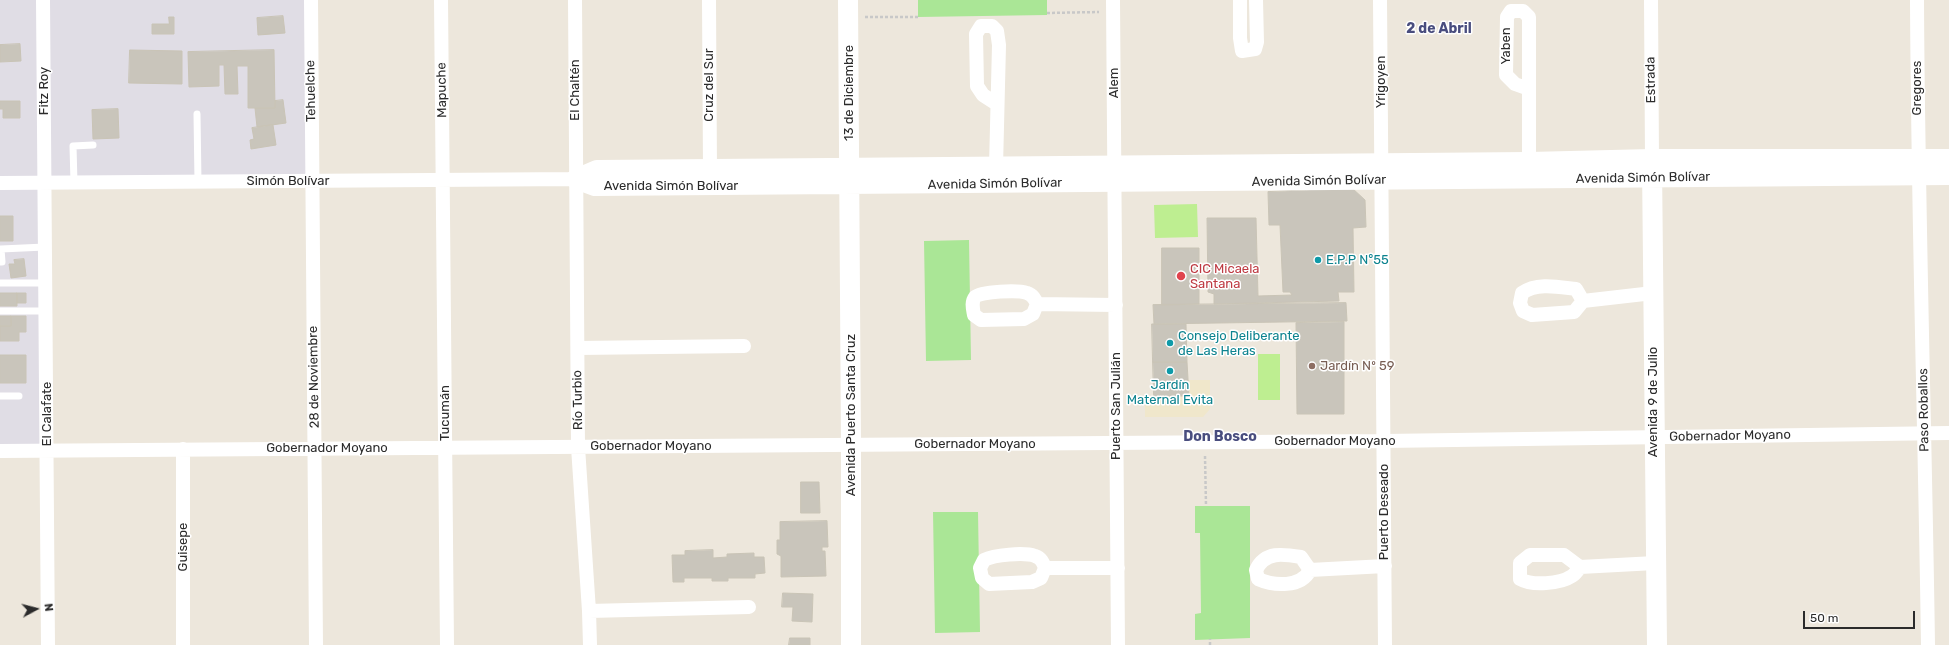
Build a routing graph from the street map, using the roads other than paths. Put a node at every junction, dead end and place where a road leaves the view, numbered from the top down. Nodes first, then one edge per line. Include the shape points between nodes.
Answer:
1 (43, 0) edge
2 (310, 0) edge
3 (441, 0) edge
4 (575, 0) edge
5 (709, 0) edge
6 (1240, 0) edge
7 (1256, 0) edge
8 (1380, 0) edge
9 (1651, 0) edge
10 (1916, 0) edge
11 (1113, 6) edge
12 (848, 8) edge
13 (1529, 89) junction
14 (997, 104) junction
15 (197, 114) dead end
16 (93, 145) dead end
17 (1949, 158) edge
18 (1529, 162) junction
19 (996, 167) junction
20 (1917, 167) junction
21 (1652, 168) junction
22 (710, 170) junction
23 (1382, 172) junction
24 (1115, 175) junction
25 (1949, 175) edge
26 (849, 177) junction
27 (444, 180) junction
28 (576, 180) junction
29 (312, 181) junction
30 (74, 182) junction
31 (198, 182) junction
32 (0, 183) edge
33 (45, 183) junction
34 (45, 247) junction
35 (0, 262) edge
36 (0, 283) edge
37 (46, 283) junction
38 (1653, 293) junction
39 (1583, 301) dead end
40 (1036, 304) dead end
41 (1116, 305) junction
42 (0, 310) edge
43 (46, 311) junction
44 (744, 346) dead end
45 (578, 348) junction
46 (0, 396) edge
47 (19, 396) dead end
48 (1925, 433) junction
49 (1949, 433) edge
50 (1654, 436) junction
51 (1384, 441) junction
52 (1117, 443) junction
53 (851, 445) junction
54 (578, 447) junction
55 (314, 448) junction
56 (446, 448) junction
57 (47, 450) junction
58 (183, 450) junction
59 (0, 451) edge
60 (1655, 562) junction
61 (1385, 566) junction
62 (1580, 567) dead end
63 (1045, 568) dead end
64 (1118, 568) junction
65 (1310, 570) dead end
66 (749, 607) dead end
67 (589, 611) junction
68 (48, 645) edge
69 (183, 645) edge
70 (316, 645) edge
71 (447, 645) edge
72 (590, 645) edge
73 (851, 645) edge
74 (1118, 645) edge
75 (1385, 645) edge
76 (1657, 645) edge
77 (1928, 645) edge

1 - 33 street, Fitz Roy
2 - 29 street, Tehuelche
3 - 27 street, Mapuche
4 - 28 street, El Chaltén
5 - 22 street, Cruz del Sur
6 - 7 street via 1242,51 1255,49
8 - 23 street, Yrigoyen
9 - 21 street, Estrada
10 - 20 street, Gregores
11 - 24 street, Alem
12 - 26 street, 13 de Diciembre
13 - 13 street, Yaben via 1529,17 1522,11 1511,11 1507,17 1506,75 1515,84
13 - 18 street, Yaben
14 - 14 street via 997,31 992,26 981,26 976,34 977,86 983,95
14 - 19 street
15 - 31 lane
16 - 30 lane via 73,146
17 - 20 street, Avenida Simón Bolívar
18 - 21 street, Avenida Simón Bolívar
18 - 23 street, Avenida Simón Bolívar
19 - 24 street, Avenida Simón Bolívar
19 - 26 street, Avenida Simón Bolívar
20 - 21 street, Avenida Simón Bolívar
20 - 25 street, Avenida Simón Bolívar
20 - 48 street, Paso Roballos
21 - 23 street, Avenida Simón Bolívar
21 - 38 street, Avenida 9 de Julio
22 - 26 street, Avenida Simón Bolívar
22 - 28 street, Avenida Simón Bolívar via 597,170
23 - 24 street, Avenida Simón Bolívar
23 - 51 street, Puerto Deseado
24 - 26 street, Avenida Simón Bolívar
24 - 41 street, Puerto San Julián
26 - 28 street, Avenida Simón Bolívar via 595,186
26 - 53 street, Avenida Puerto Santa Cruz
27 - 28 street, Simón Bolívar
27 - 29 street, Simón Bolívar
27 - 56 street, Tucumán
28 - 45 street, Río Turbio
29 - 31 street, Simón Bolívar
29 - 55 street, 28 de Noviembre
30 - 31 street, Simón Bolívar
30 - 33 street, Simón Bolívar
32 - 33 street, Simón Bolívar
33 - 34 street, El Calafate
34 - 35 lane via 1,249
34 - 37 street, El Calafate
36 - 37 lane
37 - 43 street, El Calafate
38 - 39 street
38 - 50 street, Avenida 9 de Julio
40 - 41 street
41 - 52 street, Puerto San Julián
42 - 43 lane
43 - 57 street, El Calafate
44 - 45 street
45 - 54 street, Río Turbio
46 - 47 lane
48 - 49 street, Gobernador Moyano
48 - 50 street, Gobernador Moyano
48 - 77 street, Paso Roballos
50 - 51 street, Gobernador Moyano
50 - 60 street, Avenida 9 de Julio
51 - 52 street, Gobernador Moyano
51 - 61 street, Puerto Deseado
52 - 53 street, Gobernador Moyano
52 - 64 street, Puerto San Julián
53 - 54 street, Gobernador Moyano
53 - 73 street, Avenida Puerto Santa Cruz
54 - 56 street, Gobernador Moyano
54 - 67 street, Río Turbio
55 - 56 street, Gobernador Moyano
55 - 58 street, Gobernador Moyano
55 - 70 street, 28 de Noviembre
56 - 71 street, Tucumán
57 - 58 street, Gobernador Moyano
57 - 59 street, Gobernador Moyano
57 - 68 street, El Calafate
58 - 69 street, Guisepe
60 - 62 street
60 - 76 street, Avenida 9 de Julio
61 - 65 street
61 - 75 street, Puerto Deseado
63 - 64 street
64 - 74 street, Puerto San Julián
66 - 67 street
67 - 72 street, Río Turbio

